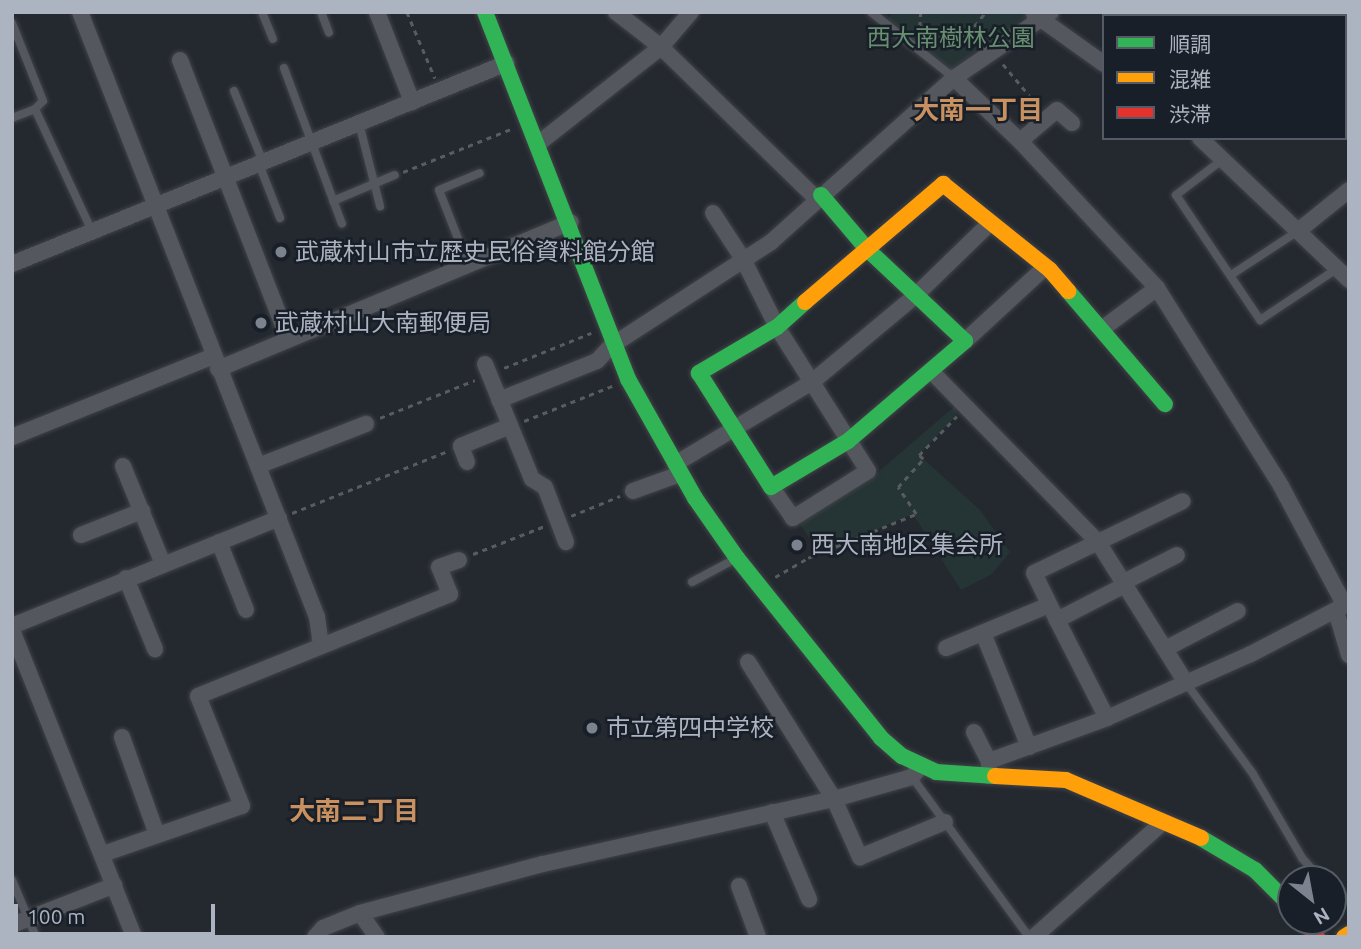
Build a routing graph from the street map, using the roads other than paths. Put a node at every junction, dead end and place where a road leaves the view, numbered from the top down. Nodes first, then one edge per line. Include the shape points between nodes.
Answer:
1 (80, 12) edge
2 (262, 12) edge
3 (321, 12) edge
4 (377, 12) edge
5 (485, 12) edge
6 (616, 12) edge
7 (691, 12) edge
8 (871, 12) edge
9 (1041, 14) edge
10 (12, 23) edge
11 (328, 33) dead end
12 (273, 39) dead end
13 (661, 47) junction
14 (180, 60) dead end
15 (1102, 62) edge
16 (507, 63) junction
17 (284, 68) dead end
18 (954, 78) junction
19 (234, 90) dead end
20 (412, 102) junction
21 (35, 109) junction
22 (12, 118) edge
23 (359, 123) junction
24 (1072, 123) dead end
25 (1202, 140) edge
26 (1020, 141) junction
27 (311, 142) junction
28 (539, 142) junction
29 (1222, 160) junction
30 (261, 163) junction
31 (480, 173) dead end
32 (396, 175) road end
33 (226, 177) junction
34 (374, 184) junction
35 (1349, 191) edge
36 (819, 197) junction
37 (333, 201) junction
38 (156, 205) junction
39 (380, 206) dead end
40 (713, 213) dead end
41 (280, 218) dead end
42 (570, 222) junction
43 (990, 223) junction
44 (342, 224) dead end
45 (92, 231) junction
46 (1298, 231) junction
47 (867, 249) junction
48 (743, 259) junction
49 (12, 264) edge
50 (468, 264) junction
51 (1044, 268) junction
52 (1335, 270) junction
53 (1231, 275) junction
54 (1349, 280) edge
55 (1157, 288) junction
56 (915, 296) junction
57 (777, 327) junction
58 (1102, 329) junction
59 (288, 339) junction
60 (965, 341) junction
61 (611, 346) junction
62 (215, 363) junction
63 (485, 364) dead end
64 (932, 372) junction
65 (812, 382) junction
66 (499, 400) junction
67 (1165, 404) dead end
68 (366, 424) dead end
69 (510, 426) junction
70 (732, 430) junction
71 (12, 437) edge
72 (848, 441) junction
73 (467, 462) dead end
74 (123, 466) dead end
75 (258, 466) junction
76 (677, 469) junction
77 (771, 487) junction
78 (633, 491) dead end
79 (1183, 501) dead end
80 (142, 511) junction
81 (279, 518) junction
82 (81, 535) dead end
83 (219, 542) junction
84 (566, 542) dead end
85 (1098, 542) junction
86 (1177, 555) dead end
87 (737, 558) junction
88 (459, 560) dead end
89 (163, 564) junction
90 (126, 578) junction
91 (692, 582) dead end
92 (1126, 583) junction
93 (1049, 605) junction
94 (1343, 607) edge
95 (246, 610) dead end
96 (1238, 611) dead end
97 (1057, 620) junction
98 (12, 628) edge
99 (983, 633) junction
100 (321, 646) junction
101 (946, 648) dead end
102 (155, 649) dead end
103 (1165, 649) junction
104 (1349, 655) edge
105 (748, 662) dead end
106 (1186, 683) junction
107 (1107, 718) junction
108 (974, 732) dead end
109 (122, 737) dead end
110 (1028, 747) junction
111 (989, 769) junction
112 (916, 772) junction
113 (834, 799) junction
114 (772, 812) junction
115 (945, 822) junction
116 (1163, 822) junction
117 (157, 835) junction
118 (103, 854) junction
119 (1308, 865) edge
120 (12, 880) edge
121 (115, 886) junction
122 (739, 887) dead end
123 (1277, 893) edge
124 (810, 899) dead end
125 (360, 913) junction
126 (28, 919) junction
127 (12, 925) edge
128 (36, 937) edge
129 (134, 937) edge
130 (315, 937) edge
131 (377, 937) edge
132 (758, 937) edge
133 (1031, 937) edge

1 - 38 street
2 - 12 lane
3 - 11 lane
4 - 20 street
5 - 16 street
6 - 13 street
7 - 13 street
8 - 18 lane
9 - 15 street
9 - 18 street
10 - 21 lane via 43,101
13 - 28 street
13 - 36 street
14 - 33 street
16 - 20 street
16 - 28 street
17 - 27 lane
18 - 26 street
18 - 36 street
19 - 30 lane
20 - 23 street
21 - 22 lane
21 - 45 lane
23 - 27 street
23 - 34 lane
24 - 26 street via 1057,110
25 - 29 street
26 - 55 street
27 - 30 street
27 - 37 lane
28 - 42 street
29 - 46 street
29 - 53 lane via 1176,195
30 - 33 street
30 - 41 lane
31 - 50 lane via 439,190
32 - 34 lane
33 - 38 street
33 - 59 street
34 - 37 lane
34 - 39 lane
35 - 46 street
36 - 47 street
36 - 48 street via 771,242
37 - 44 lane
38 - 45 street
38 - 62 street
40 - 48 street
42 - 50 street
42 - 61 street
43 - 47 street via 943,184
43 - 51 street
43 - 56 street
45 - 49 street
46 - 52 street
46 - 53 lane
47 - 56 street
47 - 57 street
48 - 57 street
48 - 61 street
50 - 59 street
51 - 58 street
51 - 60 street
52 - 53 lane via 1260,320
52 - 54 street
55 - 58 street
55 - 94 street via 1281,486
56 - 60 street
56 - 65 street
57 - 65 street
57 - 70 street via 699,373
58 - 67 street
59 - 62 street
60 - 64 street
61 - 66 street via 597,361
61 - 76 street
62 - 71 street
62 - 75 street
63 - 66 street
64 - 72 street
64 - 85 street
65 - 70 street
65 - 72 street
66 - 69 street
68 - 75 street
69 - 73 street via 461,446
69 - 84 street via 532,479 545,487
70 - 76 street
70 - 77 street
72 - 77 street
72 - 77 street via 868,471 793,518
74 - 80 street
75 - 81 street
76 - 78 street
76 - 87 street
79 - 85 street
80 - 82 street
80 - 89 street
81 - 83 street
81 - 100 street via 317,617
83 - 89 street
83 - 95 street
85 - 92 street
85 - 93 street via 1034,573
86 - 92 street
87 - 91 lane
87 - 112 street via 881,738
88 - 100 street via 439,567 450,594
89 - 90 street
90 - 98 street
90 - 102 street
92 - 97 street
92 - 103 street
93 - 97 street
93 - 99 street
94 - 104 street
94 - 106 street
96 - 103 street
97 - 107 street
98 - 118 street
99 - 101 street
99 - 110 street
100 - 117 street via 198,696 242,806
103 - 106 street
105 - 113 street
106 - 107 street
106 - 119 lane via 1254,774
107 - 110 street
108 - 111 street
109 - 117 street
110 - 111 street
111 - 112 street via 954,776
111 - 116 street via 1066,780
112 - 113 street
112 - 115 lane
113 - 114 street
113 - 115 street via 860,857
114 - 124 street
114 - 125 street via 543,864
115 - 133 lane
116 - 123 street via 1240,858
116 - 133 street
117 - 118 street
118 - 121 street
120 - 126 lane
121 - 126 street
121 - 129 street
122 - 132 street
125 - 130 street via 323,928
125 - 131 street
126 - 127 street
126 - 128 lane

